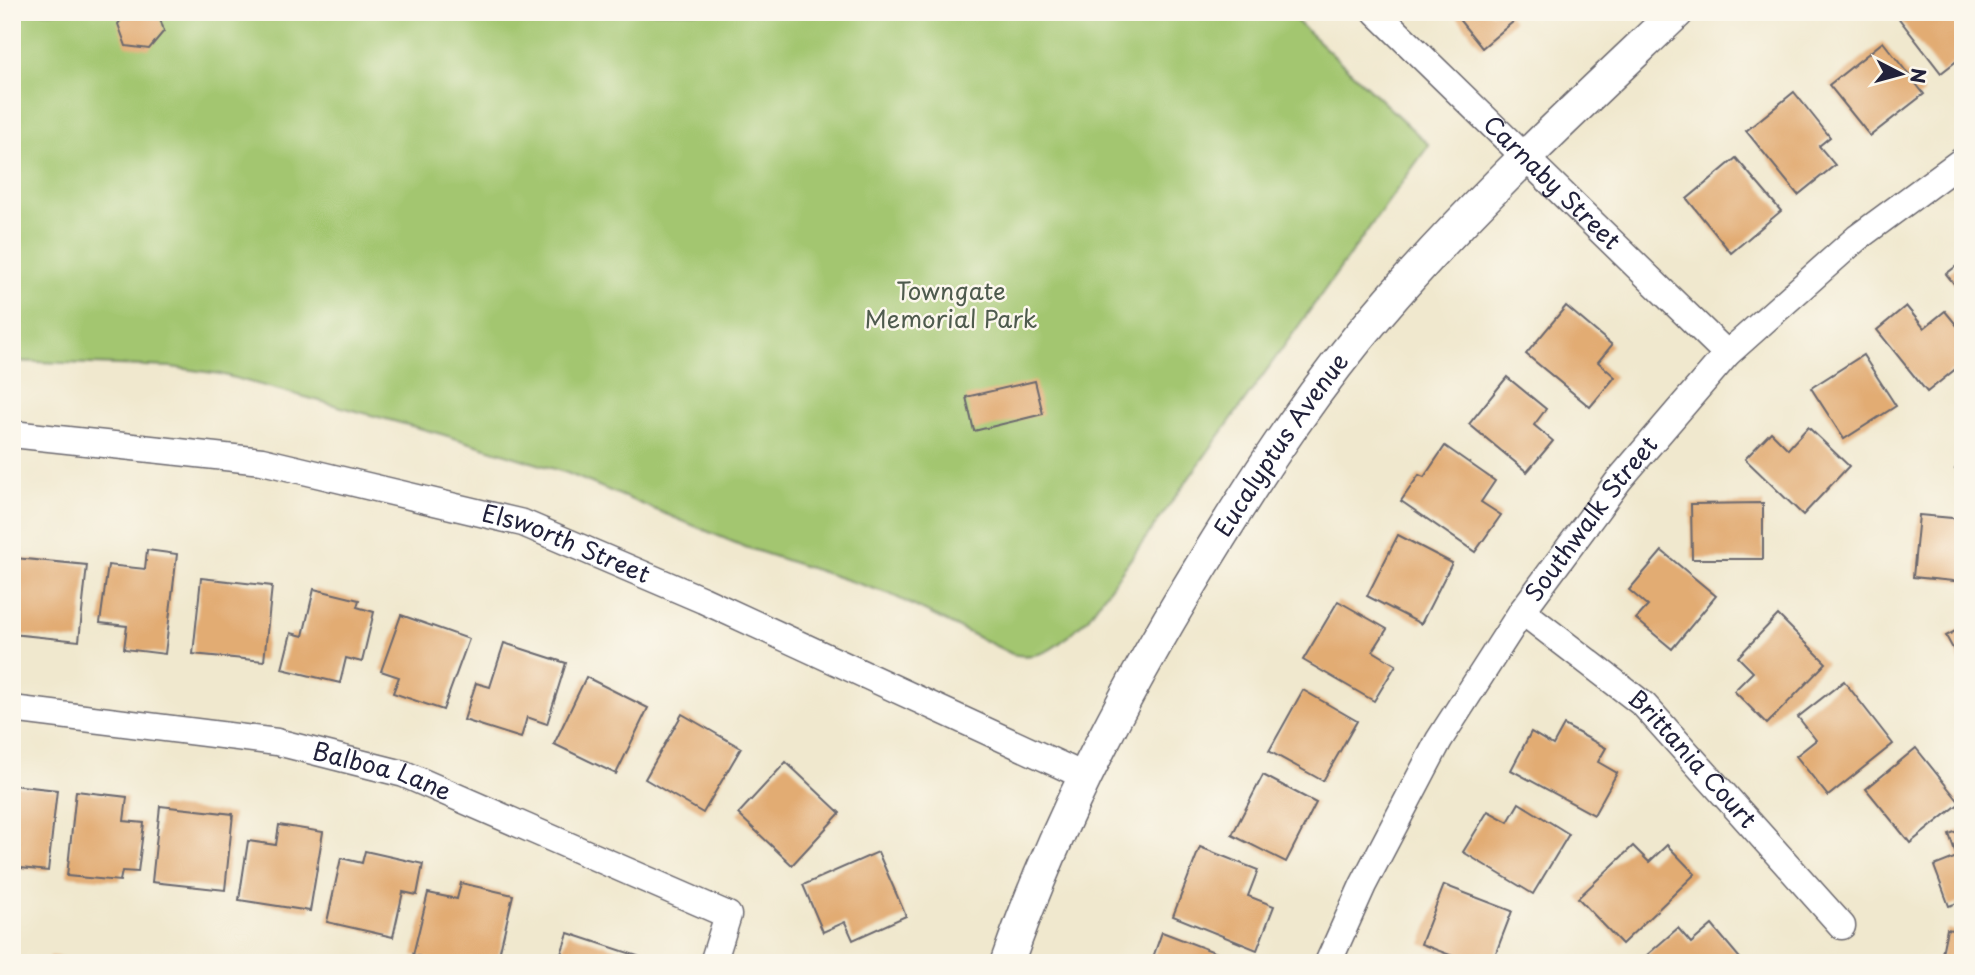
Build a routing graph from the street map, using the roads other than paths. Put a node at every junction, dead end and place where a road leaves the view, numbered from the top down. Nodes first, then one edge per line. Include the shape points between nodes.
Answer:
1 (1376, 12) edge
2 (1677, 12) edge
3 (1522, 158) junction
4 (1963, 160) edge
5 (1727, 354) junction
6 (12, 434) edge
7 (1522, 611) junction
8 (12, 709) edge
9 (1084, 776) junction
10 (1842, 926) dead end
11 (713, 963) edge
12 (1007, 963) edge
13 (1328, 963) edge

1 - 3 street, Carnaby Street via 1454,85
2 - 3 street, Eucalyptus Avenue
3 - 5 street, Carnaby Street
3 - 9 street, Eucalyptus Avenue via 1377,315 1269,459 1172,614
4 - 5 street, Southwalk Street via 1857,238
5 - 7 street, Southwalk Street via 1619,481
6 - 9 street, Elsworth Street via 262,461 523,523 716,606
7 - 10 street, Brittania Court via 1644,705
7 - 13 street, Southwalk Street via 1439,740
8 - 11 street, Balboa Lane via 276,742 404,774 728,915
9 - 12 street, Eucalyptus Avenue

